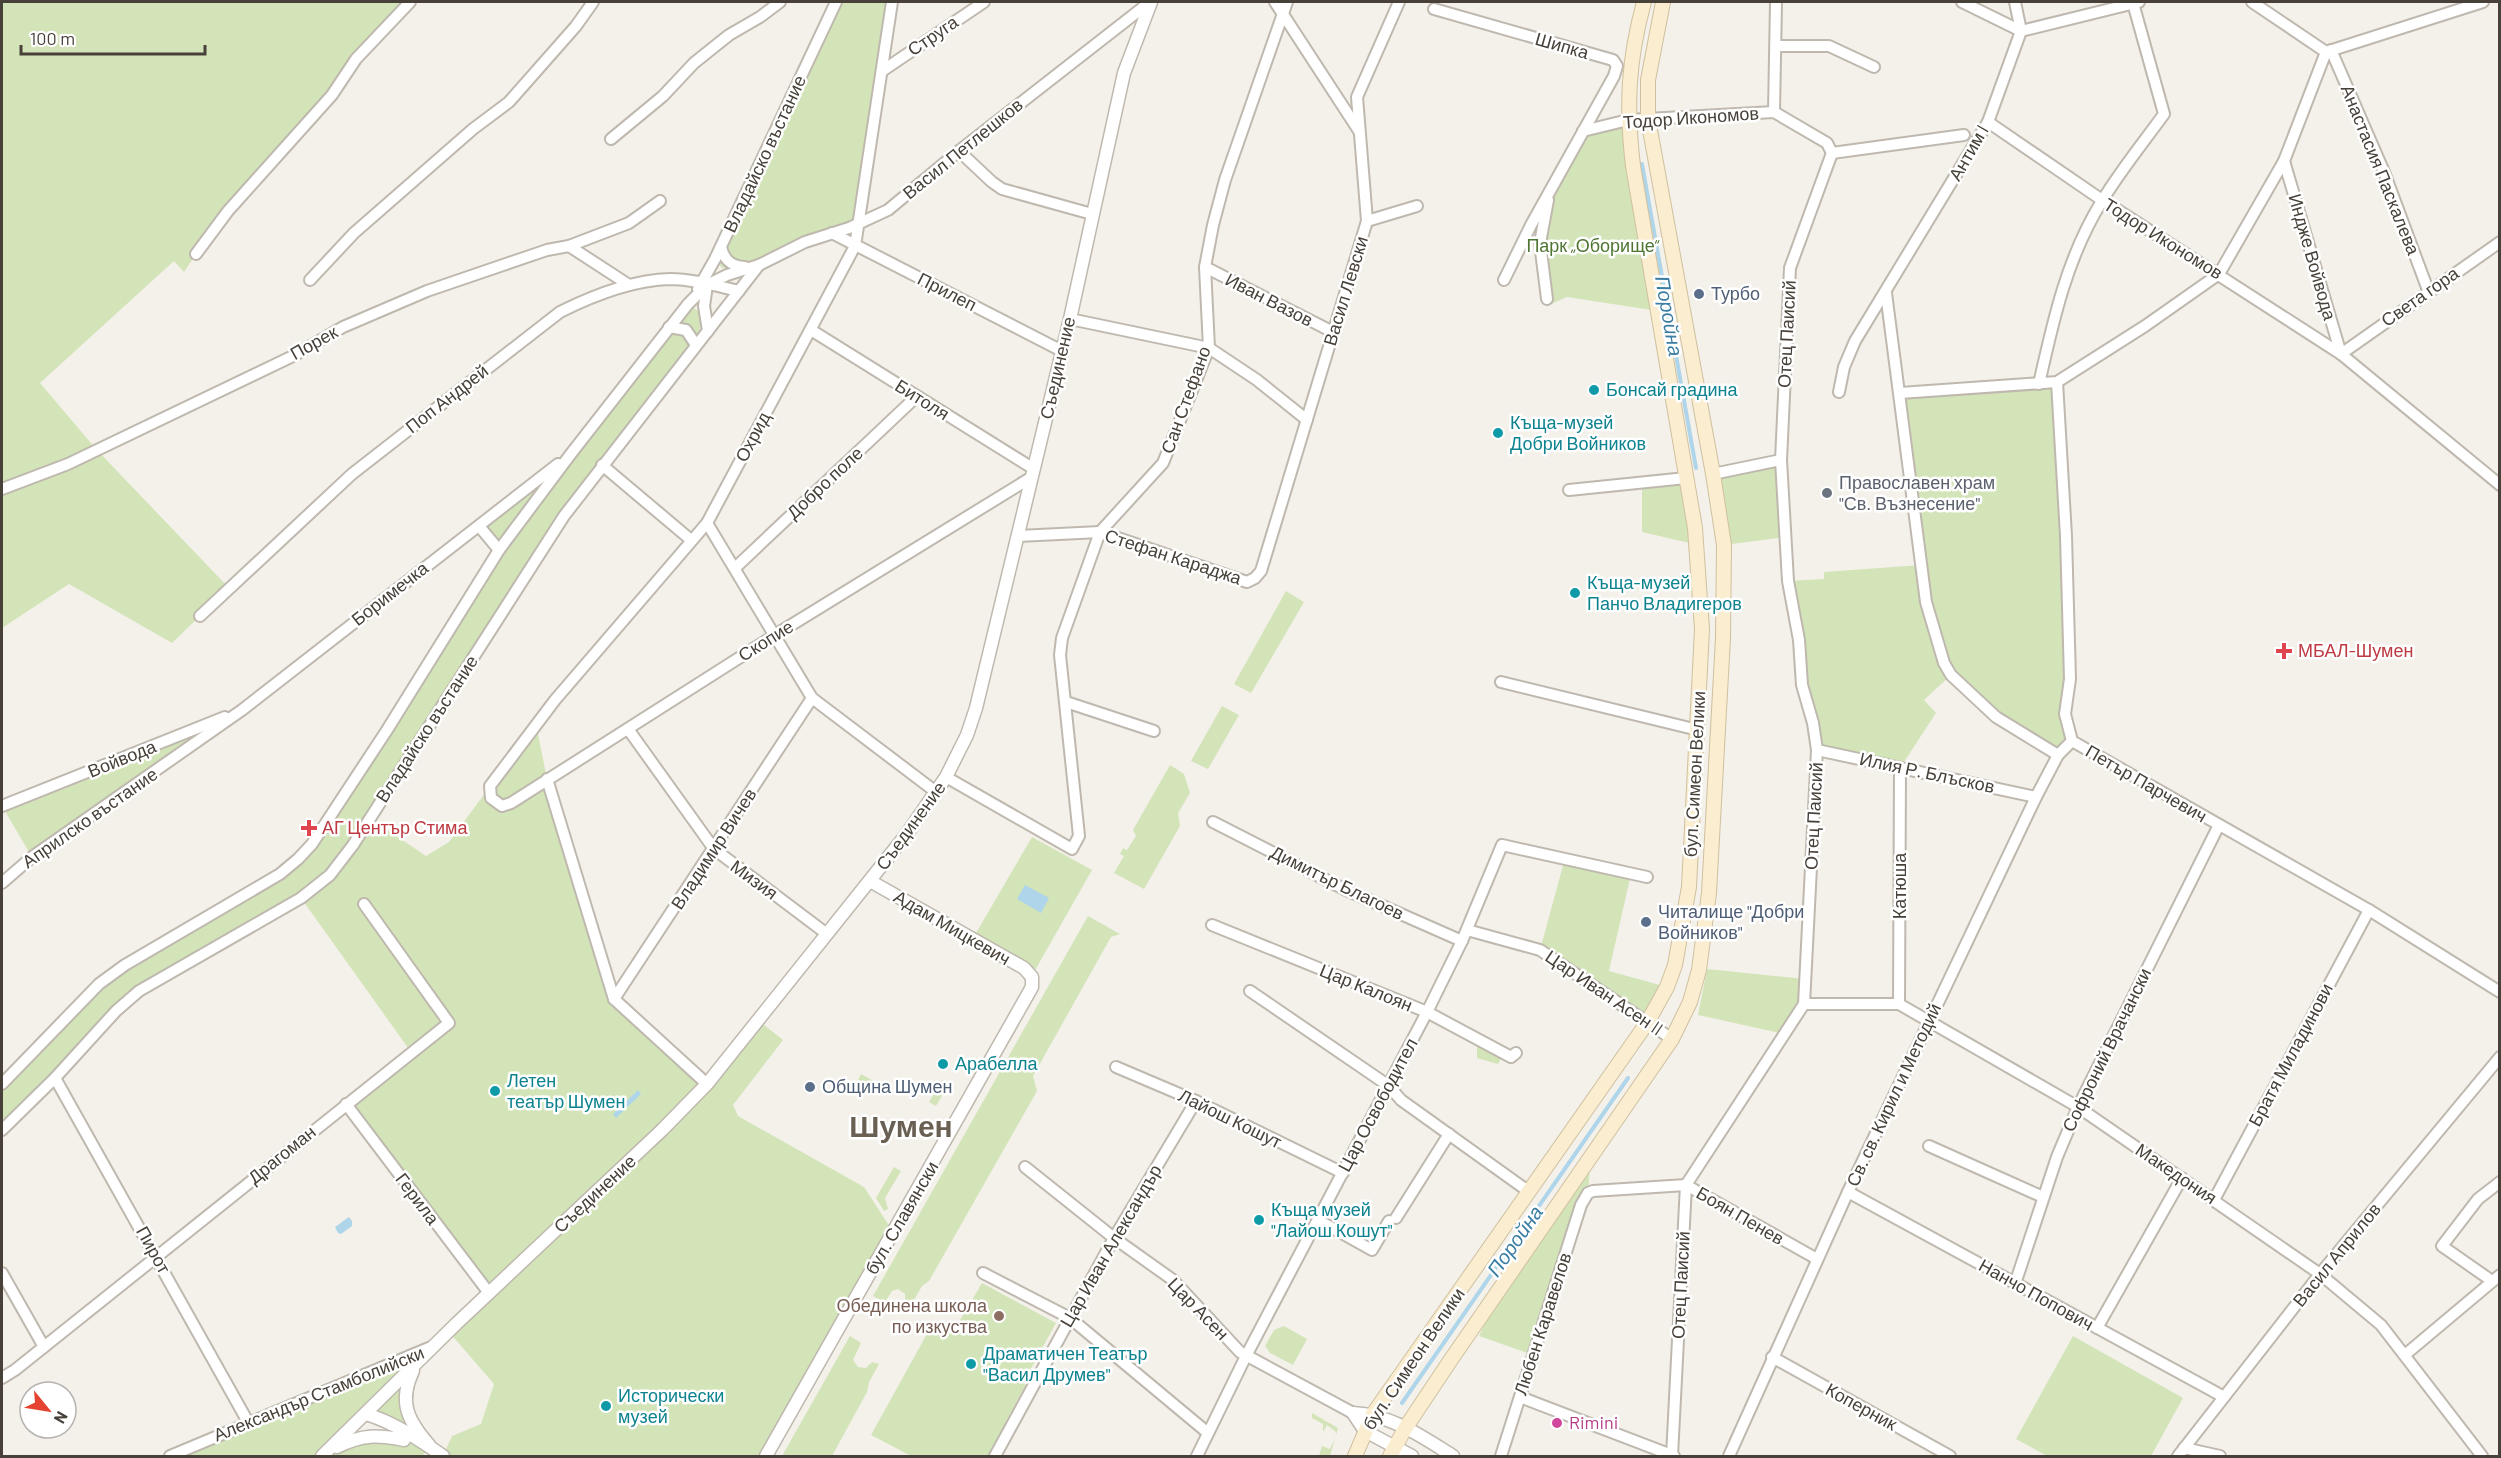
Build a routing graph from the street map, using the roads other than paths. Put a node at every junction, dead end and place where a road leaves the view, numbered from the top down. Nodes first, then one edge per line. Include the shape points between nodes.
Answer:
1 (410, 2) edge
2 (593, 2) edge
3 (780, 2) edge
4 (836, 2) edge
5 (892, 2) edge
6 (984, 2) edge
7 (1150, 2) edge
8 (1275, 2) edge
9 (1287, 2) edge
10 (1399, 2) edge
11 (1644, 2) edge
12 (1663, 2) edge
13 (1776, 2) edge
14 (1962, 2) edge
15 (2015, 2) edge
16 (2136, 2) edge
17 (2252, 2) edge
18 (2483, 2) edge
19 (1434, 9) dead end
20 (1283, 13) junction
21 (2021, 32) junction
22 (1776, 46) junction
23 (2329, 51) junction
24 (1874, 67) dead end
25 (882, 71) junction
26 (1774, 112) junction
27 (1648, 119) junction
28 (1628, 120) junction
29 (1988, 122) junction
30 (1583, 131) junction
31 (1360, 134) junction
32 (1964, 135) dead end
33 (611, 139) dead end
34 (959, 151) junction
35 (1832, 153) junction
36 (2284, 161) junction
37 (1550, 190) junction
38 (660, 201) dead end
39 (2102, 201) junction
40 (1417, 206) dead end
41 (1092, 214) junction
42 (1367, 221) junction
43 (859, 224) junction
44 (832, 233) junction
45 (2499, 242) edge
46 (569, 246) junction
47 (855, 246) junction
48 (721, 247) junction
49 (196, 254) dead end
50 (754, 266) junction
51 (1205, 267) junction
52 (2219, 274) junction
53 (310, 280) dead end
54 (1504, 280) dead end
55 (705, 284) junction
56 (629, 285) junction
57 (2428, 290) junction
58 (739, 291) junction
59 (1886, 293) junction
60 (1547, 299) dead end
61 (1070, 319) junction
62 (669, 327) junction
63 (811, 330) junction
64 (708, 331) junction
65 (1333, 332) junction
66 (696, 345) junction
67 (1209, 348) junction
68 (1062, 351) junction
69 (2341, 354) junction
70 (2057, 382) junction
71 (2039, 384) junction
72 (1839, 392) dead end
73 (1900, 393) junction
74 (916, 397) junction
75 (1307, 420) junction
76 (570, 455) junction
77 (1781, 460) junction
78 (602, 465) junction
79 (1033, 473) junction
80 (1713, 474) junction
81 (1686, 478) junction
82 (2499, 485) edge
83 (2, 489) edge
84 (1569, 490) dead end
85 (707, 523) junction
86 (479, 526) junction
87 (1100, 532) junction
88 (1018, 536) junction
89 (691, 540) junction
90 (499, 550) junction
91 (735, 568) junction
92 (1255, 578) joint
93 (200, 616) dead end
94 (775, 635) junction
95 (1501, 682) dead end
96 (812, 698) junction
97 (1066, 702) junction
98 (242, 710) junction
99 (628, 729) junction
100 (1154, 730) dead end
101 (1698, 730) junction
102 (209, 734) joint
103 (2072, 741) junction
104 (1817, 750) junction
105 (2058, 755) junction
106 (1900, 768) junction
107 (946, 777) junction
108 (547, 779) junction
109 (936, 792) junction
110 (2036, 797) junction
111 (2, 806) edge
112 (501, 806) joint
113 (1213, 822) dead end
114 (2219, 825) junction
115 (714, 849) junction
116 (1647, 878) dead end
117 (870, 881) junction
118 (2, 884) edge
119 (364, 904) dead end
120 (2369, 910) junction
121 (1212, 925) dead end
122 (1467, 930) junction
123 (827, 934) junction
124 (1462, 941) junction
125 (1032, 977) joint
126 (1250, 991) dead end
127 (2499, 992) edge
128 (614, 999) junction
129 (1804, 1004) junction
130 (1899, 1004) junction
131 (1427, 1012) junction
132 (1928, 1021) junction
133 (1647, 1023) junction
134 (1671, 1039) junction
135 (1516, 1053) dead end
136 (2499, 1057) edge
137 (1116, 1067) dead end
138 (55, 1078) junction
139 (2, 1084) edge
140 (707, 1084) junction
141 (1389, 1086) junction
142 (1196, 1101) junction
143 (346, 1104) junction
144 (2078, 1107) junction
145 (2, 1130) edge
146 (1449, 1134) junction
147 (1929, 1146) dead end
148 (1025, 1167) dead end
149 (1342, 1173) junction
150 (2182, 1178) junction
151 (2499, 1182) edge
152 (1686, 1185) junction
153 (1528, 1191) junction
154 (1848, 1192) junction
155 (1588, 1193) joint
156 (2043, 1197) junction
157 (2214, 1200) junction
158 (1318, 1220) junction
159 (1114, 1238) junction
160 (156, 1256) junction
161 (1817, 1259) junction
162 (2, 1273) edge
163 (983, 1273) dead end
164 (2320, 1274) junction
165 (2496, 1278) edge
166 (2015, 1284) junction
167 (489, 1293) junction
168 (1070, 1318) junction
169 (2097, 1328) junction
170 (434, 1346) junction
171 (44, 1347) junction
172 (2406, 1354) junction
173 (1246, 1356) junction
174 (1772, 1357) junction
175 (417, 1364) junction
176 (2, 1378) edge
177 (1520, 1397) junction
178 (2224, 1397) junction
179 (1353, 1413) junction
180 (366, 1414) junction
181 (1372, 1414) junction
182 (248, 1422) junction
183 (1406, 1427) junction
184 (1365, 1431) junction
185 (1208, 1433) junction
186 (404, 1440) junction
187 (429, 1445) junction
188 (1392, 1452) edge
189 (2181, 1452) edge
190 (325, 1454) edge
191 (170, 1456) edge
192 (442, 1456) edge
193 (766, 1456) edge
194 (995, 1456) edge
195 (1197, 1456) edge
196 (1355, 1456) edge
197 (1412, 1456) edge
198 (1453, 1456) edge
199 (1501, 1456) edge
200 (1673, 1456) edge
201 (1729, 1456) edge
202 (1950, 1456) edge
203 (2220, 1456) edge
204 (2482, 1456) edge

1 - 49 street via 356,59 332,95
2 - 53 street via 509,102 354,233
3 - 33 street via 694,63 663,96
4 - 48 street, Владайско въстание
5 - 25 street, Охрид
6 - 25 street, Струга
7 - 34 street, Васил Петлешков
7 - 41 street, Съединение via 1124,73
8 - 20 street
9 - 20 street, Сан Стефано
10 - 31 street, Васил Левски via 1357,97
11 - 28 main road, бул. Симеон Велики via 1634,37
12 - 27 main road, бул. Симеон Велики via 1648,80
13 - 22 street
14 - 21 street
15 - 21 street
16 - 21 street
16 - 39 street via 2164,114
17 - 23 street
18 - 23 street
19 - 30 street, Шипка via 1613,60 1617,66 1614,76
20 - 31 street
20 - 51 street, Сан Стефано via 1225,180
21 - 29 street, Антим I
22 - 24 street via 1829,46
22 - 26 street
23 - 36 street
23 - 57 street, Анастасия Паскалева via 2384,172
25 - 43 street, Охрид
26 - 27 street, Тодор Икономов
26 - 35 street, Тодор Икономов via 1827,143
27 - 28 street, Тодор Икономов
27 - 80 main road, бул. Симеон Велики
28 - 30 street, Тодор Икономов
28 - 81 main road, бул. Симеон Велики
29 - 39 street, Тодор Икономов
29 - 59 street, Антим I
30 - 37 street
31 - 42 street, Васил Левски
32 - 35 street
34 - 41 street via 1002,189
34 - 43 street, Васил Петлешков via 888,210
35 - 77 street, Отец Паисий via 1790,268
36 - 52 street
36 - 69 street, Индже Войвода
37 - 54 street
37 - 60 street via 1540,243
38 - 46 street, Порек via 629,223
39 - 52 street, Тодор Икономов
39 - 71 street via 2057,303
40 - 42 street
41 - 61 street, Съединение
42 - 65 street, Васил Левски
43 - 44 street, Васил Петлешков
43 - 47 street, Охрид
44 - 47 street, Прилеп
44 - 50 street, Васил Петлешков
45 - 57 street, Света гора
46 - 56 street
46 - 83 street, Порек via 482,271 385,309 68,464
47 - 63 street, Охрид
47 - 68 street, Прилеп
48 - 50 street via 729,263
48 - 55 street, Владайско въстание
50 - 55 street
50 - 58 street, Владайско въстание
51 - 65 street, Иван Вазов
51 - 67 street, Сан Стефано
52 - 69 street, Тодор Икономов
52 - 70 street
55 - 56 street, Поп Андрей via 669,279
55 - 58 street, Поп Андрей
55 - 62 street, Владайско въстание
55 - 64 street, Владайско въстание
56 - 93 street, Поп Андрей via 591,296 535,330 352,474
57 - 69 street, Света гора
58 - 64 street, Владайско въстание
59 - 72 street, Антим I via 1855,341
59 - 73 street
61 - 67 street
61 - 68 street, Съединение
62 - 66 street via 686,330
62 - 76 street, Владайско въстание
63 - 74 street, Битоля
63 - 85 street, Охрид
64 - 66 street, Владайско въстание
65 - 75 street, Васил Левски
66 - 78 street, Владайско въстание
67 - 75 street
67 - 87 street, Сан Стефано via 1163,463
68 - 79 street, Съединение
69 - 82 street, Тодор Икономов
70 - 71 street
70 - 103 street, Петър Парчевич via 2070,679 2065,714
71 - 73 street
73 - 105 street via 1926,602 1944,663 1951,675 1995,717
74 - 79 street, Битоля
74 - 91 street, Добро поле
75 - 92 street, Васил Левски via 1261,571
76 - 86 street, Боримечка
76 - 90 street, Владайско въстание
77 - 80 street
77 - 104 street, Отец Паисий via 1788,581 1799,640 1802,685
78 - 89 street
78 - 138 street, Владайско въстание via 564,516 352,846 330,874 286,908 139,991
79 - 88 street, Съединение
79 - 94 street, Скопие
80 - 134 main road, бул. Симеон Велики via 1724,545 1709,893 1699,970 1690,1002
81 - 84 street
81 - 101 main road, бул. Симеон Велики via 1698,545 1702,629
85 - 89 street, Охрид
85 - 91 street
86 - 90 street
86 - 98 street, Боримечка
87 - 88 street, Стефан Караджа
87 - 92 street, Стефан Караджа via 1247,582
87 - 97 street, Сан Стефано via 1062,638 1060,656
88 - 107 street, Съединение via 976,708
89 - 112 street, Охрид via 555,700 490,786 490,798
90 - 139 street, Владайско въстание via 330,820 298,860 99,984
91 - 94 street
94 - 96 street
94 - 99 street, Скопие
95 - 101 street
96 - 109 street
96 - 115 street, Владимир Вичев
97 - 100 street
97 - 107 street, Сан Стефано via 1079,836 1072,849
98 - 102 street, Боримечка
98 - 111 street, Войвода
99 - 108 street, Скопие
99 - 115 street, Мизия
101 - 133 main road, бул. Симеон Велики via 1689,887 1675,965
102 - 118 street, Априлско въстание via 32,857
103 - 105 street, Св. св. Кирил и Методий
103 - 114 street, Петър Парчевич
104 - 106 street, Илия Р. Блъсков
104 - 129 street, Отец Паисий
105 - 110 street, Св. св. Кирил и Методий
106 - 110 street, Илия Р. Блъсков
106 - 130 street, Катюша
107 - 109 street, Съединение
108 - 112 street, Скопие
108 - 128 street
109 - 117 street, Съединение
110 - 132 street, Св. св. Кирил и Методий
113 - 124 street, Димитър Благоев via 1344,889
114 - 120 street, Петър Парчевич
114 - 144 street, Софроний Врачански
115 - 123 street, Мизия
115 - 128 street, Владимир Вичев
116 - 122 street, Цар Освободител via 1502,845
117 - 123 street, Съединение
117 - 125 street, Адам Мицкевич via 1024,968
119 - 143 street, Драгоман via 449,1023
120 - 127 street, Петър Парчевич
120 - 157 street, Братя Миладинови
121 - 131 street, Цар Калоян
122 - 124 street, Цар Освободител
122 - 133 street, Цар Иван Асен II via 1540,950
123 - 140 street, Съединение
124 - 131 street, Цар Освободител
125 - 193 street, бул. Славянски via 1031,990
126 - 141 street
128 - 140 street
129 - 130 street
129 - 152 street
130 - 132 street, Македония
131 - 135 street, Цар Калоян via 1511,1057
131 - 141 street, Цар Освободител
132 - 144 street, Македония
132 - 154 street, Св. св. Кирил и Методий
133 - 134 street, Цар Иван Асен II
133 - 153 main road, бул. Симеон Велики
134 - 183 main road, бул. Симеон Велики
136 - 164 street, Васил Априлов
137 - 142 street, Лайош Кошут
138 - 145 street, Владайско въстание
138 - 160 street, Пирот
140 - 167 street, Съединение
141 - 146 street via 1401,1100
141 - 149 street, Цар Освободител
142 - 149 street, Лайош Кошут
142 - 159 street, Цар Иван Александър
143 - 160 street, Драгоман
143 - 167 street, Герила
144 - 150 street, Македония
144 - 156 street, Софроний Врачански
146 - 153 street
146 - 158 street via 1372,1250
147 - 156 street
148 - 159 street, Цар Асен
149 - 158 street, Цар Освободител
150 - 157 street, Македония
150 - 169 street
151 - 165 street via 2478,1199 2442,1246
152 - 155 street, Боян Пенев
152 - 161 street, Боян Пенев
152 - 200 street, Отец Паисий
153 - 181 main road, бул. Симеон Велики
154 - 161 street, Св. св. Кирил и Методий
154 - 166 street, Нанчо Попович
155 - 177 street, Любен Каравелов
156 - 166 street, Софроний Врачански
157 - 164 street, Македония
158 - 173 street, Цар Освободител
159 - 168 street, Цар Иван Александър
159 - 173 street, Цар Асен via 1173,1280
160 - 171 street, Драгоман
160 - 182 street, Пирот
161 - 174 street, Св. св. Кирил и Методий
162 - 171 street
163 - 168 street
164 - 172 street, Македония via 2381,1325
164 - 178 street, Васил Априлов
165 - 172 street
166 - 169 street, Нанчо Попович
167 - 170 street, Съединение
168 - 185 street
168 - 194 street, Цар Иван Александър
169 - 178 street, Нанчо Попович
170 - 175 street, Съединение
170 - 182 street, Александър Стамболийски
171 - 176 street, Драгоман
172 - 204 street, Македония
173 - 179 street, Цар Асен
173 - 185 street, Цар Освободител
174 - 201 street, Св. св. Кирил и Методий
174 - 202 street, Коперник
175 - 180 street, Съединение
175 - 187 street via 409,1380 406,1409 409,1420
177 - 199 street, Любен Каравелов
177 - 200 street
178 - 189 street, Васил Априлов
179 - 181 street, Цар Асен
179 - 184 street, Цар Асен
180 - 186 street
180 - 187 street
180 - 190 street, Съединение
181 - 183 street, Цар Асен
181 - 184 main road, бул. Симеон Велики
182 - 191 street, Александър Стамболийски
183 - 188 main road, бул. Симеон Велики
183 - 198 street, Цар Асен
184 - 188 street
184 - 196 main road, бул. Симеон Велики
185 - 195 street, Цар Освободител
186 - 190 street via 366,1436
186 - 192 street
187 - 192 street
188 - 197 street
189 - 203 street

